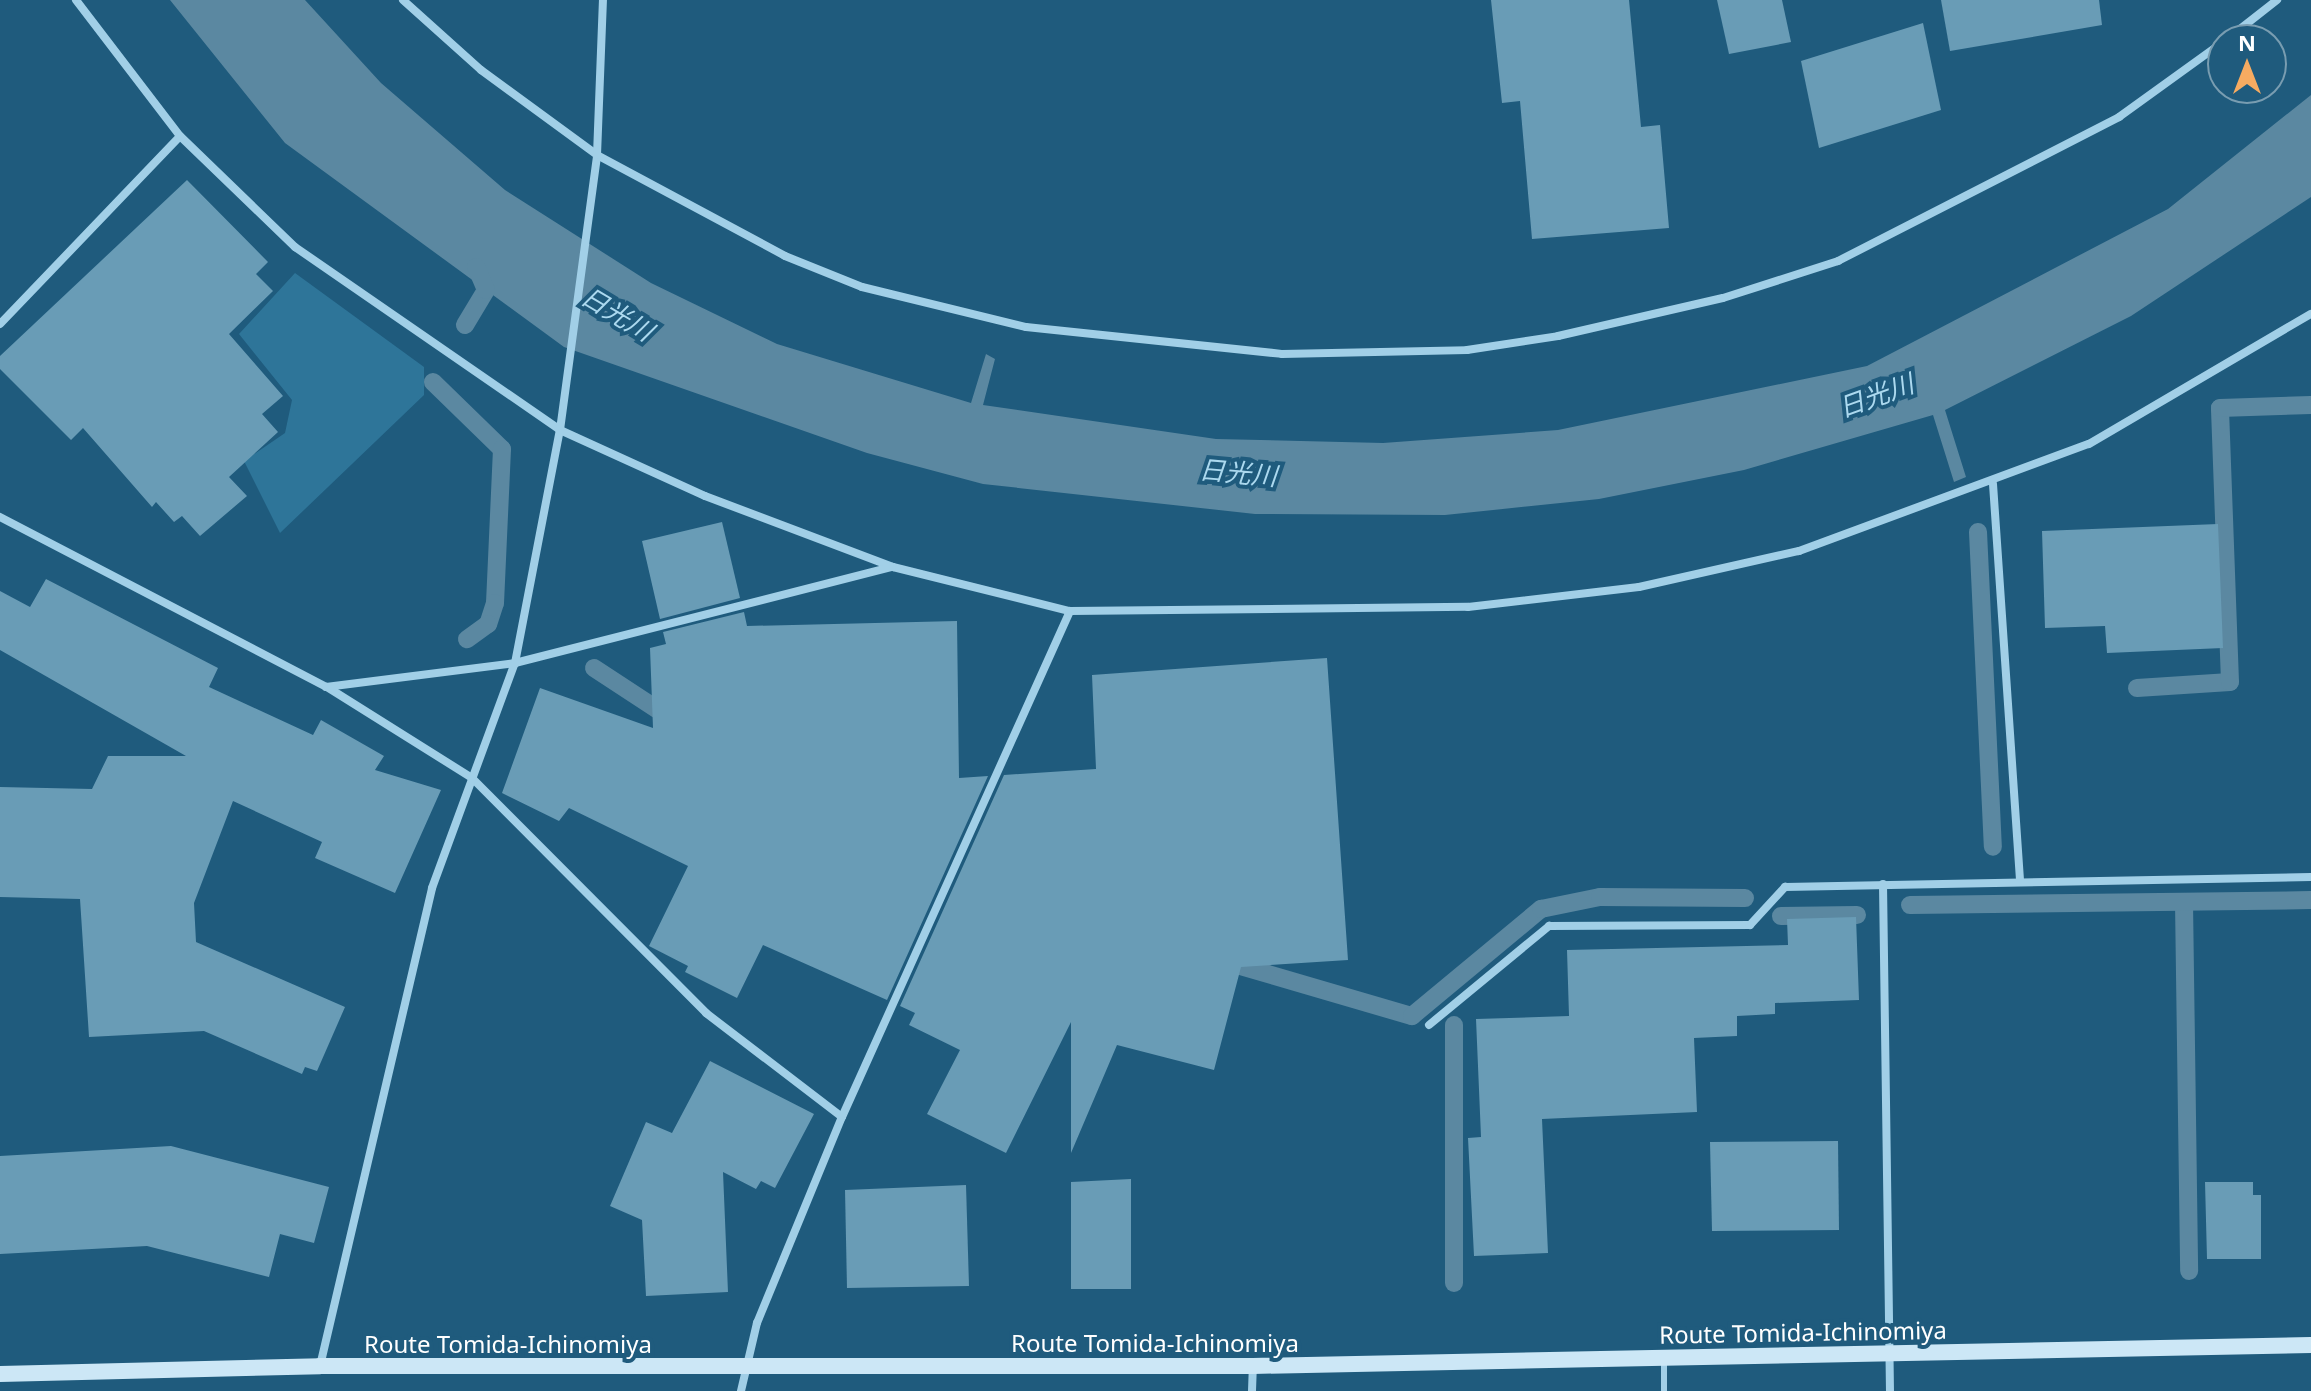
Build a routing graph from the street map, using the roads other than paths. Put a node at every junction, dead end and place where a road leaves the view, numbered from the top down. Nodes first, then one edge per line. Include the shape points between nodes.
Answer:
1 (76, 0) edge
2 (403, 0) edge
3 (603, 0) edge
4 (2277, 0) edge
5 (2246, 24) edge
6 (2207, 53) edge
7 (180, 136) junction
8 (597, 155) junction
9 (2311, 314) edge
10 (0, 324) edge
11 (560, 430) junction
12 (1993, 484) junction
13 (0, 517) edge
14 (893, 567) junction
15 (1070, 611) junction
16 (515, 663) junction
17 (326, 687) junction
18 (472, 778) junction
19 (2311, 877) edge
20 (2020, 882) junction
21 (1883, 884) junction
22 (1429, 1025) dead end
23 (842, 1117) junction
24 (2311, 1345) edge
25 (1889, 1354) junction
26 (1664, 1359) junction
27 (320, 1366) junction
28 (1253, 1366) junction
29 (743, 1369) junction
30 (0, 1374) edge
31 (741, 1391) edge
32 (1252, 1391) edge
33 (1664, 1391) edge
34 (1890, 1391) edge

1 - 7 street
2 - 8 street via 481,70
3 - 8 street
4 - 5 street
6 - 8 street via 2119,117 1838,261 1723,298 1467,350 1200,348 943,309 785,256
7 - 10 street
7 - 11 street via 295,247
8 - 11 street
9 - 12 street via 2184,393
11 - 14 street via 705,496
11 - 16 street
12 - 15 street via 1799,551 1639,587 1468,607
12 - 20 street
13 - 17 street
14 - 15 street
14 - 16 street
15 - 23 street
16 - 17 street
16 - 18 street
17 - 18 street
18 - 23 street via 706,1013
18 - 27 street via 432,888
19 - 20 street
20 - 21 street
21 - 22 street via 1785,887 1750,925 1549,926
21 - 25 street
23 - 29 street
24 - 25 main road, Route Tomida-Ichinomiya
25 - 26 main road, Route Tomida-Ichinomiya
25 - 34 street
26 - 28 main road, Route Tomida-Ichinomiya
26 - 33 lane
27 - 29 main road, Route Tomida-Ichinomiya
27 - 30 main road, Route Tomida-Ichinomiya
28 - 29 main road, Route Tomida-Ichinomiya
28 - 32 street
29 - 31 street

